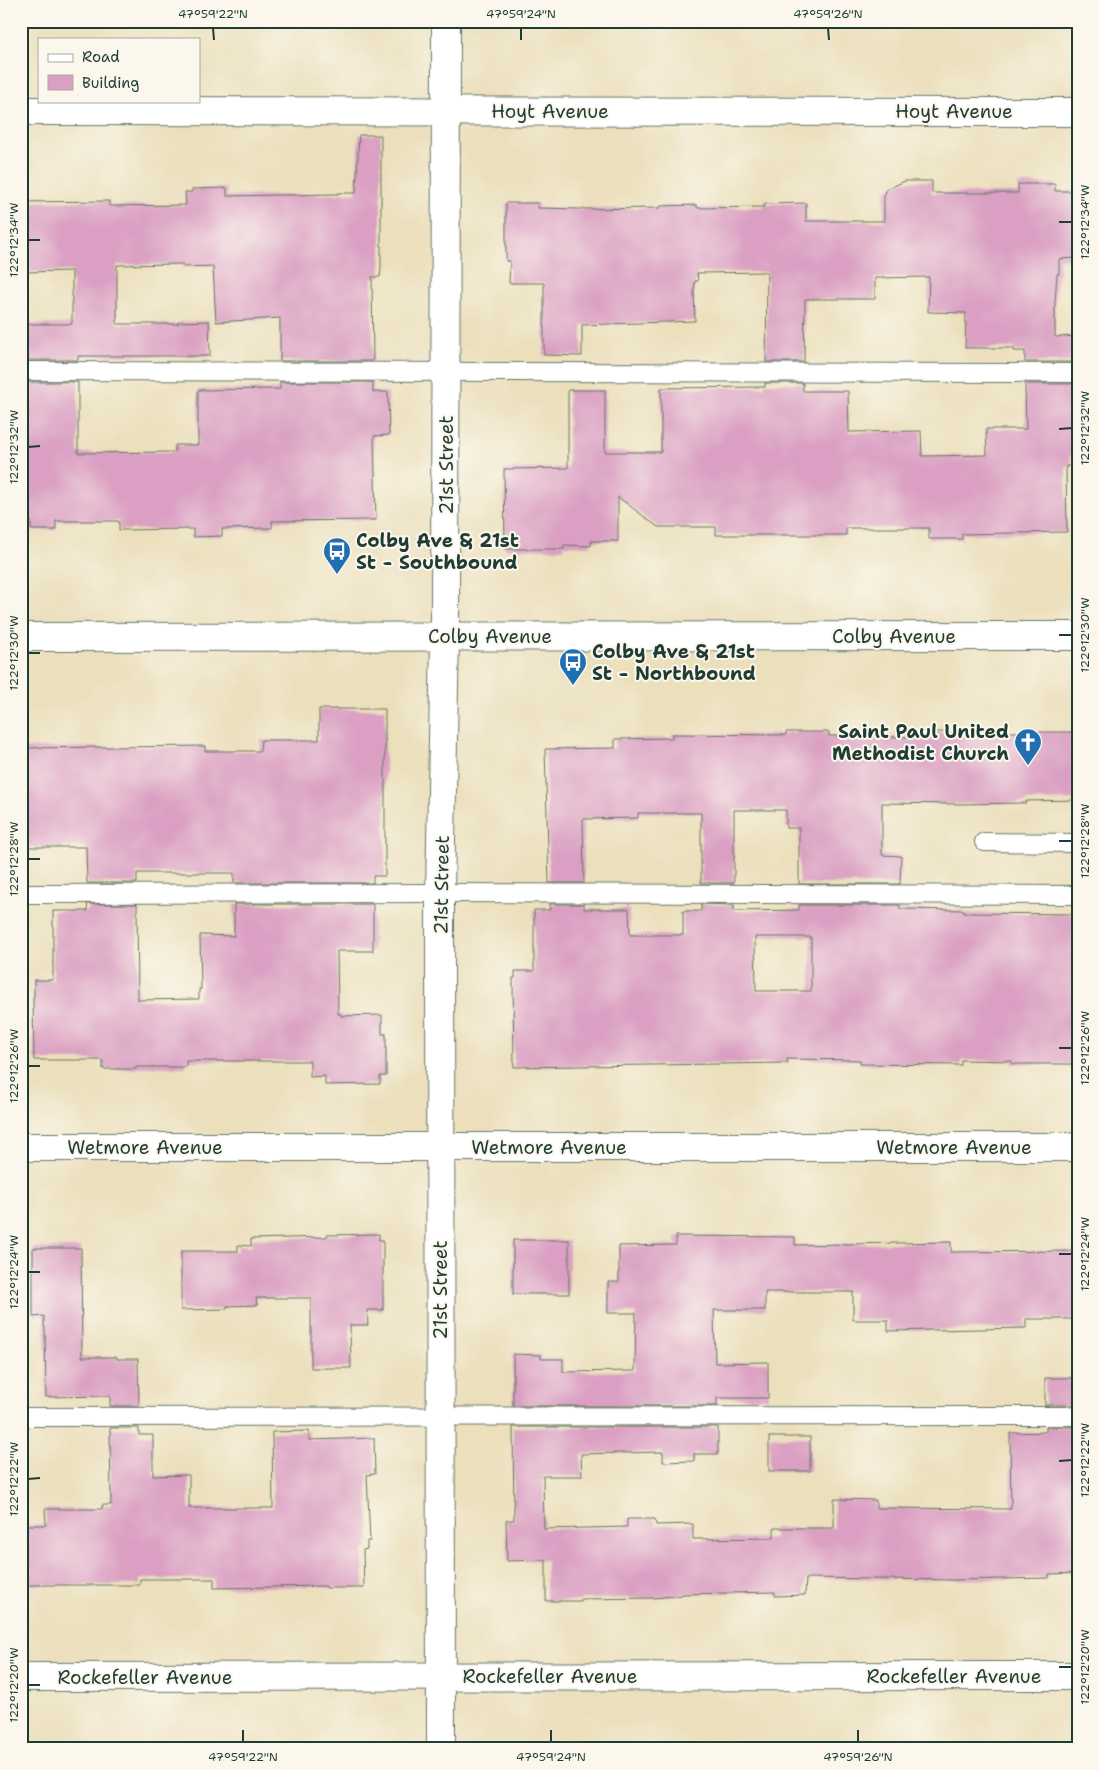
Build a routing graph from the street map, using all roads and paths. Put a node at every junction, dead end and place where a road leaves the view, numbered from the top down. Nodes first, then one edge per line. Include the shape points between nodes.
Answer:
1 (446, 21) edge
2 (446, 110) junction
3 (21, 111) edge
4 (1078, 112) edge
5 (21, 371) edge
6 (446, 373) junction
7 (1078, 373) edge
8 (445, 636) junction
9 (1078, 636) edge
10 (21, 637) edge
11 (984, 842) dead end
12 (1078, 843) edge
13 (440, 893) junction
14 (21, 894) edge
15 (1078, 895) edge
16 (21, 1147) edge
17 (440, 1147) junction
18 (1078, 1147) edge
19 (1078, 1416) edge
20 (21, 1417) edge
21 (440, 1417) junction
22 (441, 1676) junction
23 (1078, 1676) edge
24 (21, 1677) edge
25 (441, 1749) edge

1 - 2 street, 21st Street
2 - 3 street, Hoyt Avenue
2 - 4 street, Hoyt Avenue
2 - 6 street, 21st Street
5 - 6 lane
6 - 7 lane
6 - 8 street, 21st Street
8 - 9 street, Colby Avenue
8 - 10 street, Colby Avenue
8 - 13 street, 21st Street
11 - 12 lane
13 - 14 lane
13 - 15 lane
13 - 17 street, 21st Street
16 - 17 street, Wetmore Avenue
17 - 18 street, Wetmore Avenue
17 - 21 street, 21st Street
19 - 21 lane
20 - 21 lane
21 - 22 street, 21st Street
22 - 23 street, Rockefeller Avenue
22 - 24 street, Rockefeller Avenue
22 - 25 street, 21st Street

